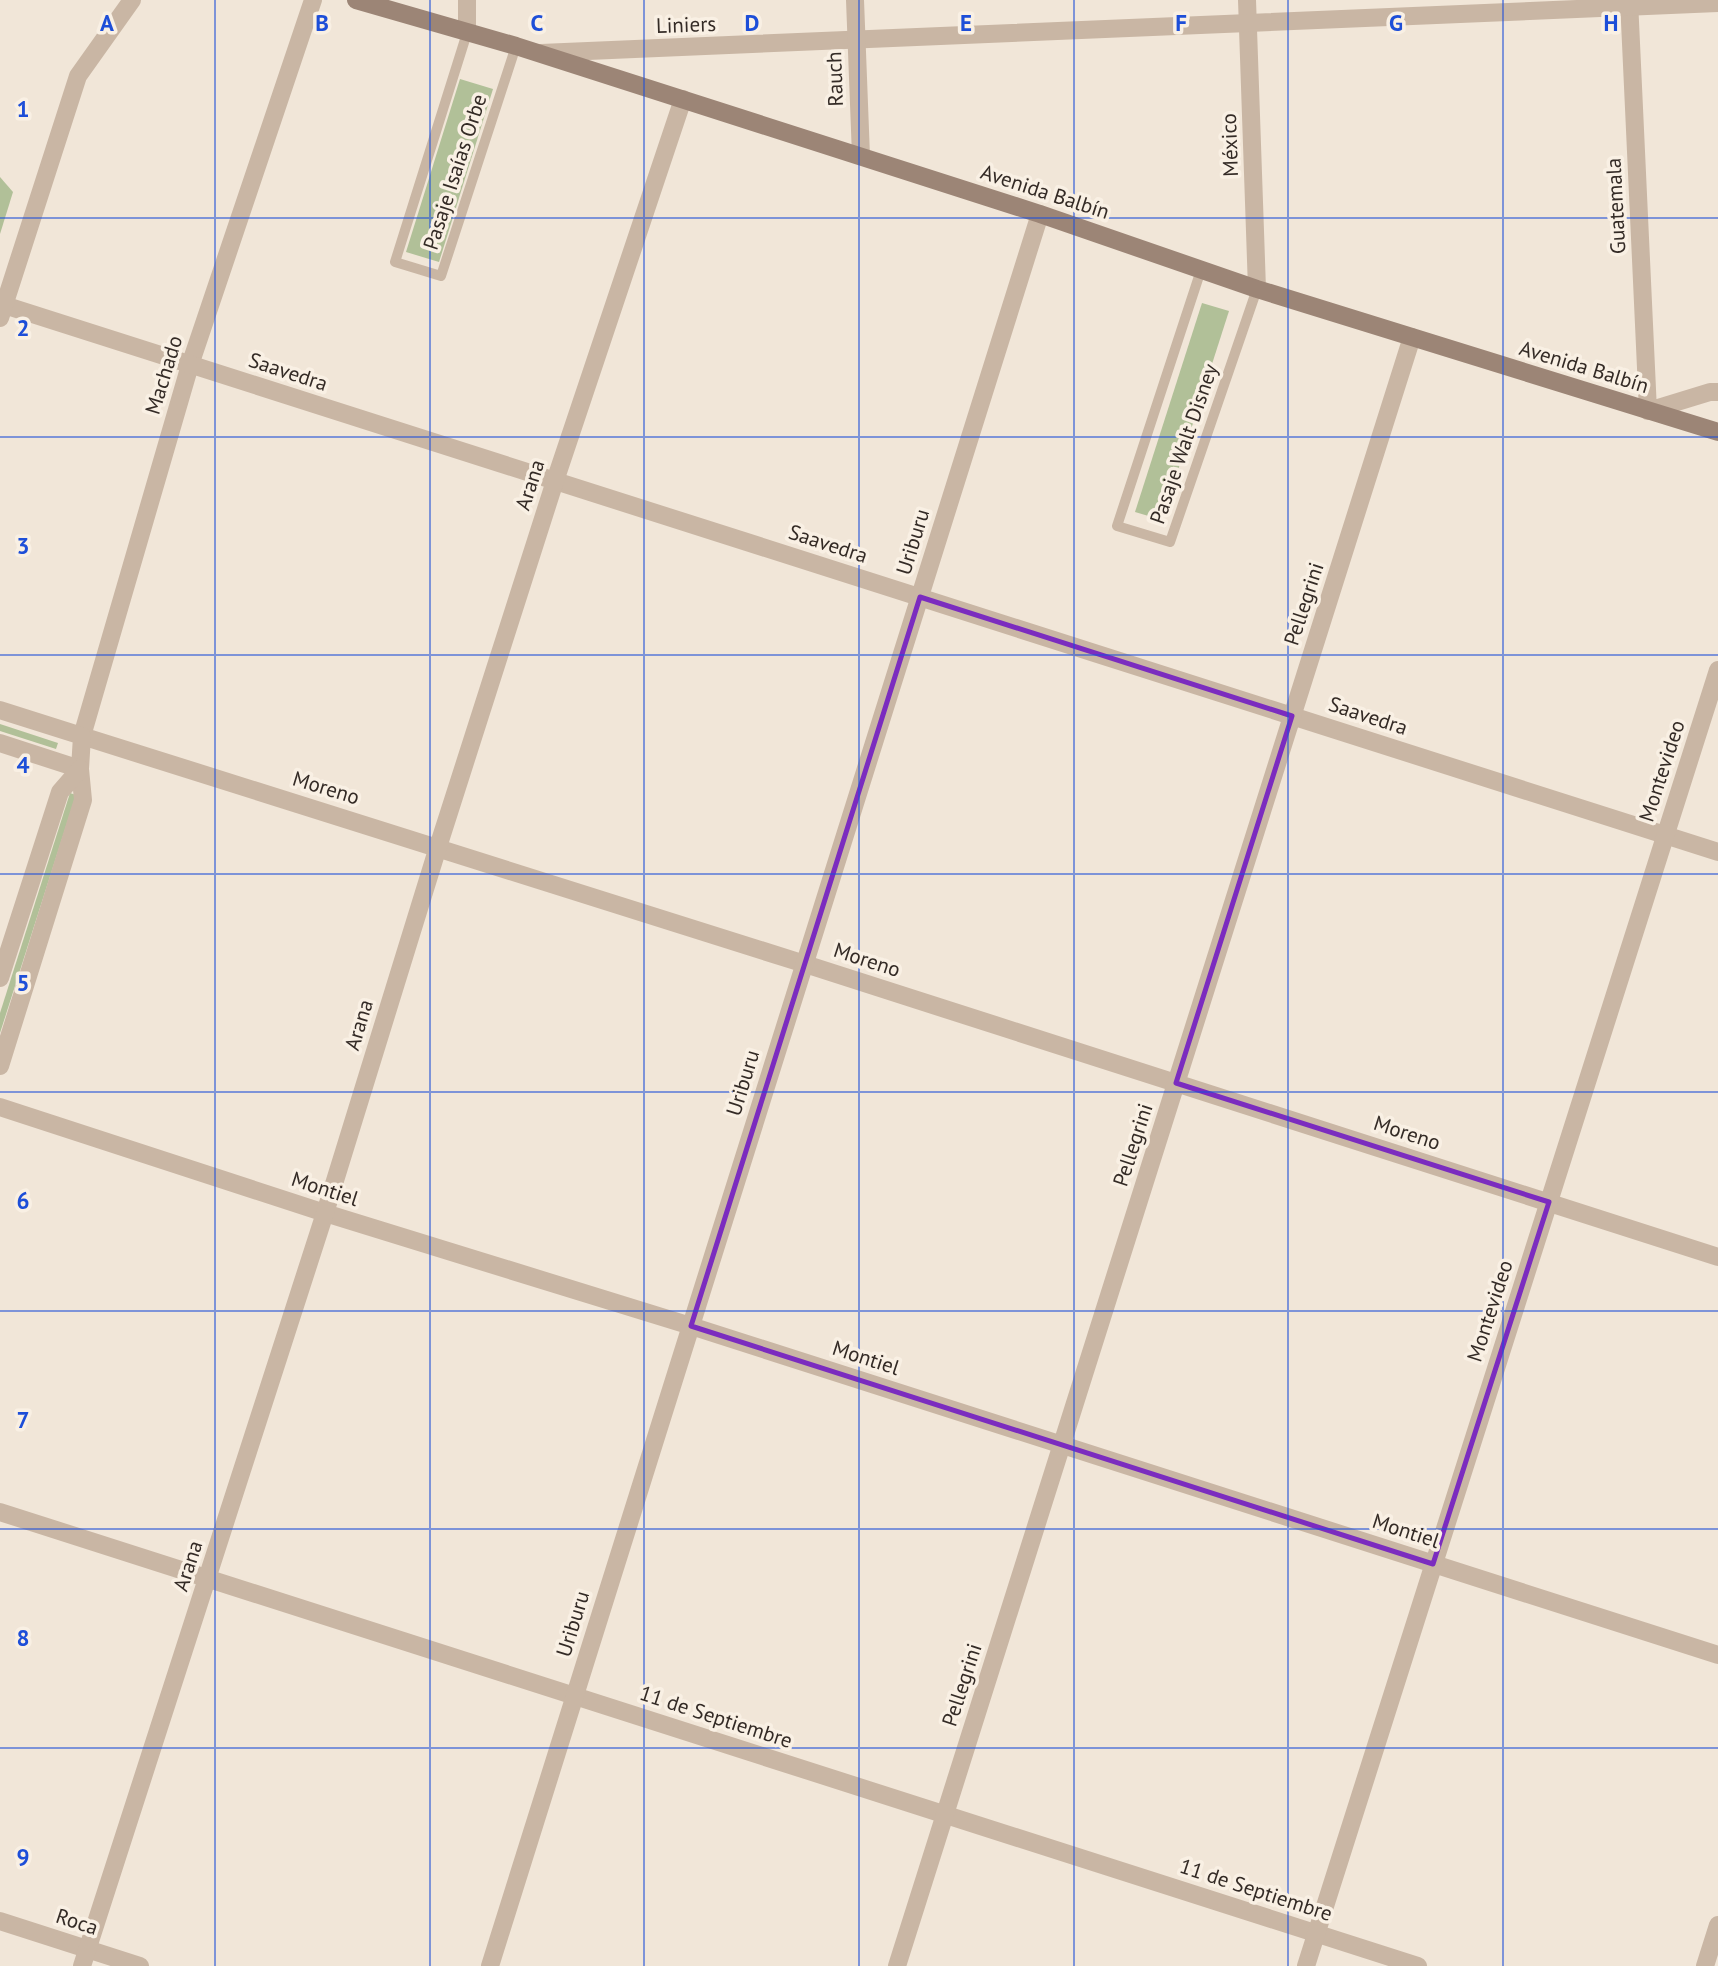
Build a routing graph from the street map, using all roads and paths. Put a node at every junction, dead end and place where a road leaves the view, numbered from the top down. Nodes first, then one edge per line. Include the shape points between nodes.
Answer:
1 (132, 0) edge
2 (313, 0) edge
3 (356, 0) edge
4 (467, 0) edge
5 (855, 0) edge
6 (1247, 0) edge
7 (1718, 3) edge
8 (1630, 4) edge
9 (1248, 23) junction
10 (467, 33) junction
11 (857, 41) junction
12 (516, 46) junction
13 (538, 53) junction
14 (683, 100) junction
15 (861, 156) junction
16 (1040, 214) junction
17 (1201, 270) junction
18 (1257, 289) junction
19 (2, 311) edge
20 (1412, 337) junction
21 (190, 365) junction
22 (1718, 392) edge
23 (1648, 411) junction
24 (1718, 432) edge
25 (555, 481) junction
26 (920, 597) junction
27 (1718, 670) edge
28 (0, 710) edge
29 (1292, 716) junction
30 (82, 736) junction
31 (0, 743) edge
32 (79, 769) junction
33 (1665, 835) junction
34 (438, 847) junction
35 (1718, 852) edge
36 (805, 964) junction
37 (0, 978) edge
38 (0, 1066) edge
39 (1176, 1083) junction
40 (0, 1107) edge
41 (1549, 1202) junction
42 (325, 1213) junction
43 (1718, 1256) edge
44 (691, 1326) junction
45 (1062, 1445) junction
46 (0, 1512) edge
47 (1433, 1564) junction
48 (208, 1579) junction
49 (1718, 1655) edge
50 (575, 1696) junction
51 (944, 1814) junction
52 (0, 1921) edge
53 (1718, 1925) edge
54 (1316, 1933) junction
55 (85, 1958) edge
56 (140, 1966) edge
57 (490, 1966) edge
58 (897, 1966) edge
59 (1306, 1966) edge
60 (1418, 1966) edge
61 (1705, 1966) edge

1 - 19 street via 78,76
2 - 21 street, Machado
3 - 10 main road, Avenida Balbín
4 - 10 street
5 - 11 street, Rauch
6 - 9 street, México
7 - 8 street, Liniers
8 - 9 street, Liniers
8 - 23 street, Guatemala
9 - 11 street, Liniers
9 - 18 street, México
10 - 12 main road, Avenida Balbín
10 - 12 lane, Pasaje Isaías Orbe via 395,262 441,276
11 - 13 street, Liniers
11 - 15 street, Rauch
12 - 13 main road, Avenida Balbín
13 - 14 main road, Avenida Balbín
14 - 15 main road, Avenida Balbín
14 - 25 street, Arana
15 - 16 main road, Avenida Balbín
16 - 17 main road, Avenida Balbín
16 - 26 street, Uriburu
17 - 18 main road, Avenida Balbín
17 - 18 lane, Pasaje Walt Disney via 1117,526 1170,542
18 - 20 main road, Avenida Balbín
19 - 21 street, Saavedra
20 - 23 main road, Avenida Balbín
20 - 29 street, Pellegrini
21 - 25 street, Saavedra
21 - 30 street, Machado
22 - 23 street
23 - 24 main road, Avenida Balbín
25 - 26 street, Saavedra
25 - 34 street, Arana
26 - 29 street, Saavedra
26 - 36 street, Uriburu
27 - 33 street, Montevideo
28 - 30 street, Moreno
29 - 33 street, Saavedra
29 - 39 street, Pellegrini
30 - 32 street, Machado
30 - 34 street, Moreno
31 - 32 street
32 - 37 street via 60,792
32 - 38 street, Machado via 83,800
33 - 35 street, Saavedra
33 - 41 street, Montevideo
34 - 36 street, Moreno
34 - 42 street, Arana
36 - 39 street, Moreno
36 - 44 street, Uriburu
39 - 41 street, Moreno
39 - 45 street, Pellegrini
40 - 42 street, Montiel
41 - 43 street, Moreno
41 - 47 street, Montevideo
42 - 44 street, Montiel
42 - 48 street, Arana
44 - 45 street, Montiel
44 - 50 street, Uriburu
45 - 47 street, Montiel
45 - 51 street, Pellegrini
46 - 48 street, 11 de Septiembre
47 - 49 street, Montiel
47 - 54 street, Montevideo
48 - 50 street, 11 de Septiembre
48 - 55 street, Arana
50 - 51 street, 11 de Septiembre
50 - 57 street, Uriburu
51 - 54 street, 11 de Septiembre
51 - 58 street, Pellegrini
52 - 55 street, Roca
53 - 61 street
54 - 59 street, Montevideo
54 - 60 street, 11 de Septiembre
55 - 56 street, Roca

